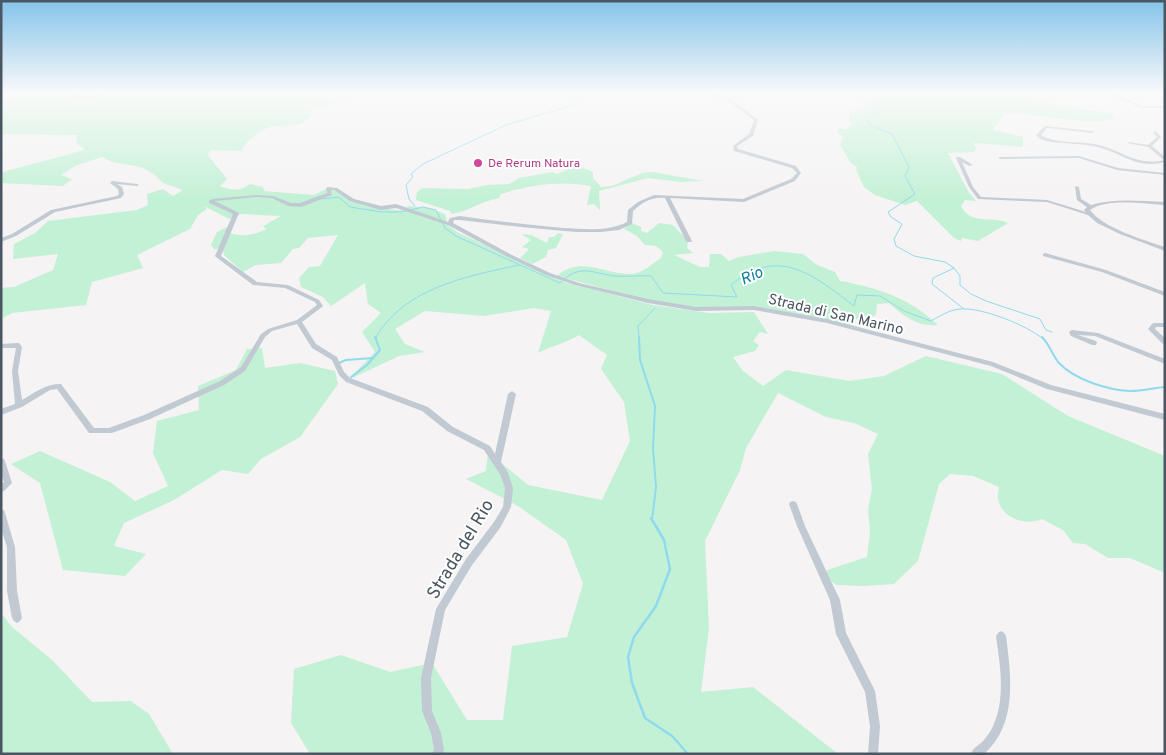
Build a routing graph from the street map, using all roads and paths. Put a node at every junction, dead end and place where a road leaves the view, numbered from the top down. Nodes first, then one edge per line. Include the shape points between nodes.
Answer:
1 (753, 128) edge
2 (1045, 128) edge
3 (1057, 128) edge
4 (1092, 132) dead end
5 (1154, 132) dead end
6 (1129, 143) dead end
7 (1149, 146) junction
8 (1000, 158) dead end
9 (1165, 160) edge
10 (971, 165) dead end
11 (1165, 174) edge
12 (138, 185) dead end
13 (1077, 186) dead end
14 (666, 196) junction
15 (1165, 204) edge
16 (1090, 207) junction
17 (1088, 214) junction
18 (448, 223) junction
19 (1, 240) edge
20 (689, 241) dead end
21 (1165, 248) edge
22 (1045, 255) dead end
23 (1165, 294) edge
24 (299, 321) junction
25 (1165, 325) edge
26 (1165, 342) edge
27 (1094, 343) dead end
28 (1, 346) edge
29 (1165, 362) edge
30 (512, 394) dead end
31 (19, 405) junction
32 (1, 412) edge
33 (1165, 417) edge
34 (1, 461) edge
35 (497, 463) junction
36 (1, 489) edge
37 (794, 504) dead end
38 (1, 513) edge
39 (17, 618) dead end
40 (1001, 636) dead end
41 (437, 754) edge
42 (873, 754) edge
43 (976, 754) edge

1 - 14 street via 751,135 735,146 736,150 780,162 799,172 784,184 744,201
2 - 9 street via 1038,135 1046,139 1097,145 1137,162 1152,164
3 - 4 street
5 - 7 street via 1159,137
6 - 7 street
7 - 9 street
8 - 11 street via 1079,157 1117,170
10 - 17 street via 958,158 971,187 980,198 1047,201
12 - 19 street via 114,182 122,194 119,197 53,211
13 - 16 street via 1079,200
14 - 18 street via 654,196 640,203 630,211 630,223 622,228 574,230 460,218
14 - 20 street
15 - 16 street via 1112,203
16 - 17 street
17 - 21 street via 1140,240
18 - 24 street via 417,211 396,206 381,208 352,200 328,188 330,194 301,205 290,206 273,197 256,196 211,202 236,213 218,256 255,284 286,286 320,304
18 - 33 street, Strada di San Marino via 508,255 569,281 686,307 754,308 827,321 993,364 1049,387
22 - 23 street via 1104,271
24 - 31 street via 270,330 244,369 222,383 147,417 109,430 92,431 59,386 48,388
24 - 35 street, Strada del Rio via 314,346 335,359 348,380 425,409 450,429 487,448
25 - 26 street via 1151,328
27 - 29 street via 1072,332 1096,334
28 - 31 street via 19,347 15,371
30 - 35 street
31 - 32 street
34 - 36 street via 8,483
35 - 41 street, Strada del Rio via 509,488 507,507 447,597 439,617 426,678 427,711 436,733
37 - 42 street via 835,600 841,634 870,691 875,726
38 - 39 street via 12,547 12,592
40 - 43 street via 1006,676 1002,722 985,748

